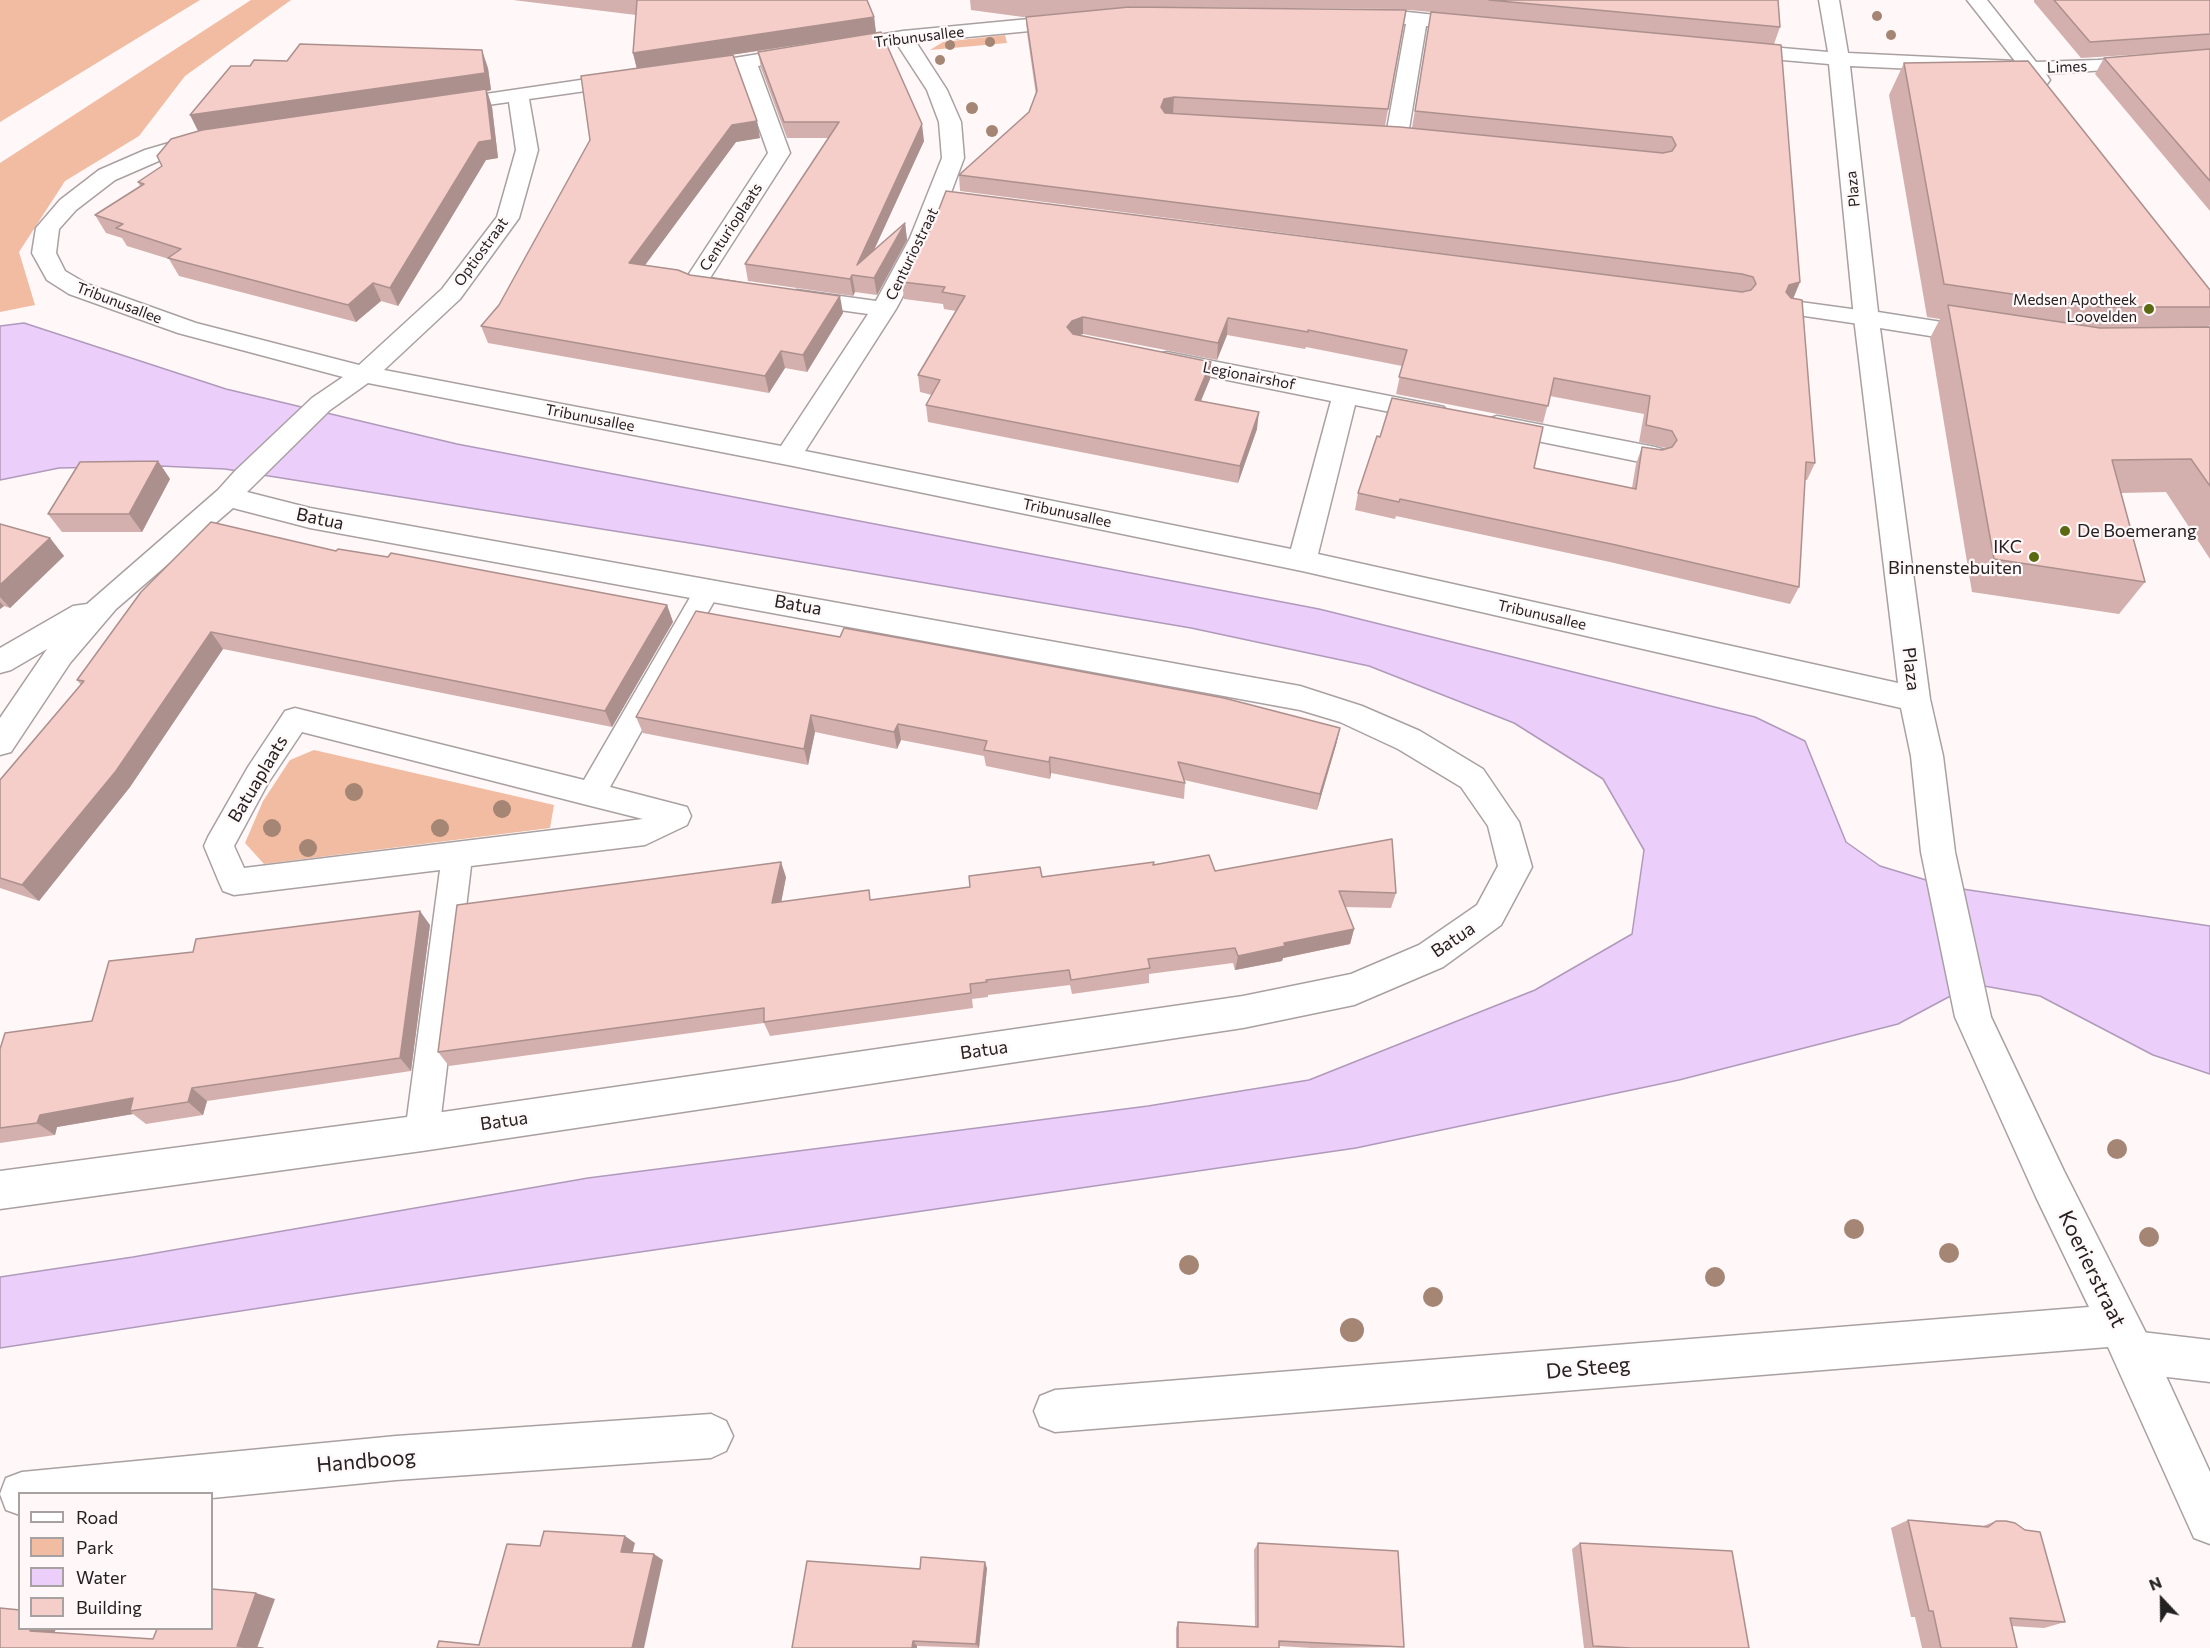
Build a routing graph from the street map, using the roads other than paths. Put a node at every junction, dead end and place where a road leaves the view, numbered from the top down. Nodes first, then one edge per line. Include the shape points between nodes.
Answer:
1 (1829, 0) edge
2 (1977, 0) edge
3 (1340, 17) edge
4 (1093, 18) edge
5 (1417, 19) junction
6 (1497, 27) edge
7 (903, 37) junction
8 (1717, 48) edge
9 (2210, 57) edge
10 (1839, 59) junction
11 (746, 62) junction
12 (2032, 68) junction
13 (518, 95) junction
14 (2054, 99) edge
15 (426, 108) edge
16 (1373, 134) edge
17 (1397, 135) junction
18 (1421, 137) edge
19 (220, 138) edge
20 (939, 198) junction
21 (963, 201) edge
22 (754, 291) edge
23 (778, 295) edge
24 (1793, 308) edge
25 (884, 309) junction
26 (1866, 318) junction
27 (2008, 340) edge
28 (1140, 355) edge
29 (364, 374) junction
30 (1345, 395) junction
31 (788, 456) junction
32 (1655, 456) edge
33 (237, 487) junction
34 (1302, 561) junction
35 (708, 589) junction
36 (106, 602) junction
37 (0, 662) edge
38 (1915, 699) junction
39 (0, 743) edge
40 (591, 794) junction
41 (457, 856) junction
42 (1973, 1017) joint
43 (422, 1133) junction
44 (0, 1190) edge
45 (2126, 1338) junction
46 (2210, 1361) edge
47 (1056, 1411) dead end
48 (711, 1436) dead end
49 (42, 1492) edge
50 (18, 1494) edge
51 (0, 1496) edge
52 (2210, 1522) edge

1 - 10 street, Plaza
2 - 12 street
3 - 5 street
4 - 7 street, Tribunusallee
5 - 6 street
5 - 17 street
7 - 11 street, Tribunusallee
7 - 20 street, Centuriostraat via 937,90 950,123 953,158
8 - 10 street
9 - 12 street, Limes
10 - 12 street
10 - 26 street, Plaza
11 - 13 street, Tribunusallee
11 - 22 street, Centurioplaats via 779,153 695,283
12 - 14 street
13 - 15 street, Tribunusallee
13 - 29 street, Optiostraat via 527,150 508,218 451,294
16 - 17 street
17 - 18 street
19 - 29 street, Tribunusallee via 153,155 107,175 68,205 48,228 44,253 54,275 78,289 187,328
20 - 21 street
20 - 25 street, Centuriostraat
23 - 25 street
24 - 26 street
25 - 31 street, Centuriostraat
26 - 27 street
26 - 38 street, Plaza
28 - 30 street, Legionairshof
29 - 31 street, Tribunusallee
29 - 33 street via 321,404
30 - 32 street, Legionairshof
30 - 34 street
31 - 34 street, Tribunusallee
33 - 35 street, Batua via 310,518
33 - 36 street
34 - 38 street, Tribunusallee
35 - 40 lane
35 - 43 street, Batua via 1300,698 1351,714 1409,740 1472,778 1503,822 1515,867 1489,915 1431,956 1354,989 1243,1011
36 - 37 street
36 - 39 street via 59,655
38 - 42 street, Plaza via 1927,756 1938,852
40 - 41 lane, Batuaplaats via 676,816 645,833
40 - 41 lane, Batuaplaats via 295,718 219,846 234,882
41 - 43 lane
42 - 45 street, Koerierstraat
43 - 44 street, Batua
45 - 46 street, De Steeg
45 - 47 street, De Steeg
45 - 52 street, Koerierstraat
48 - 49 street, Handboog via 396,1458
50 - 51 street, Handboog

